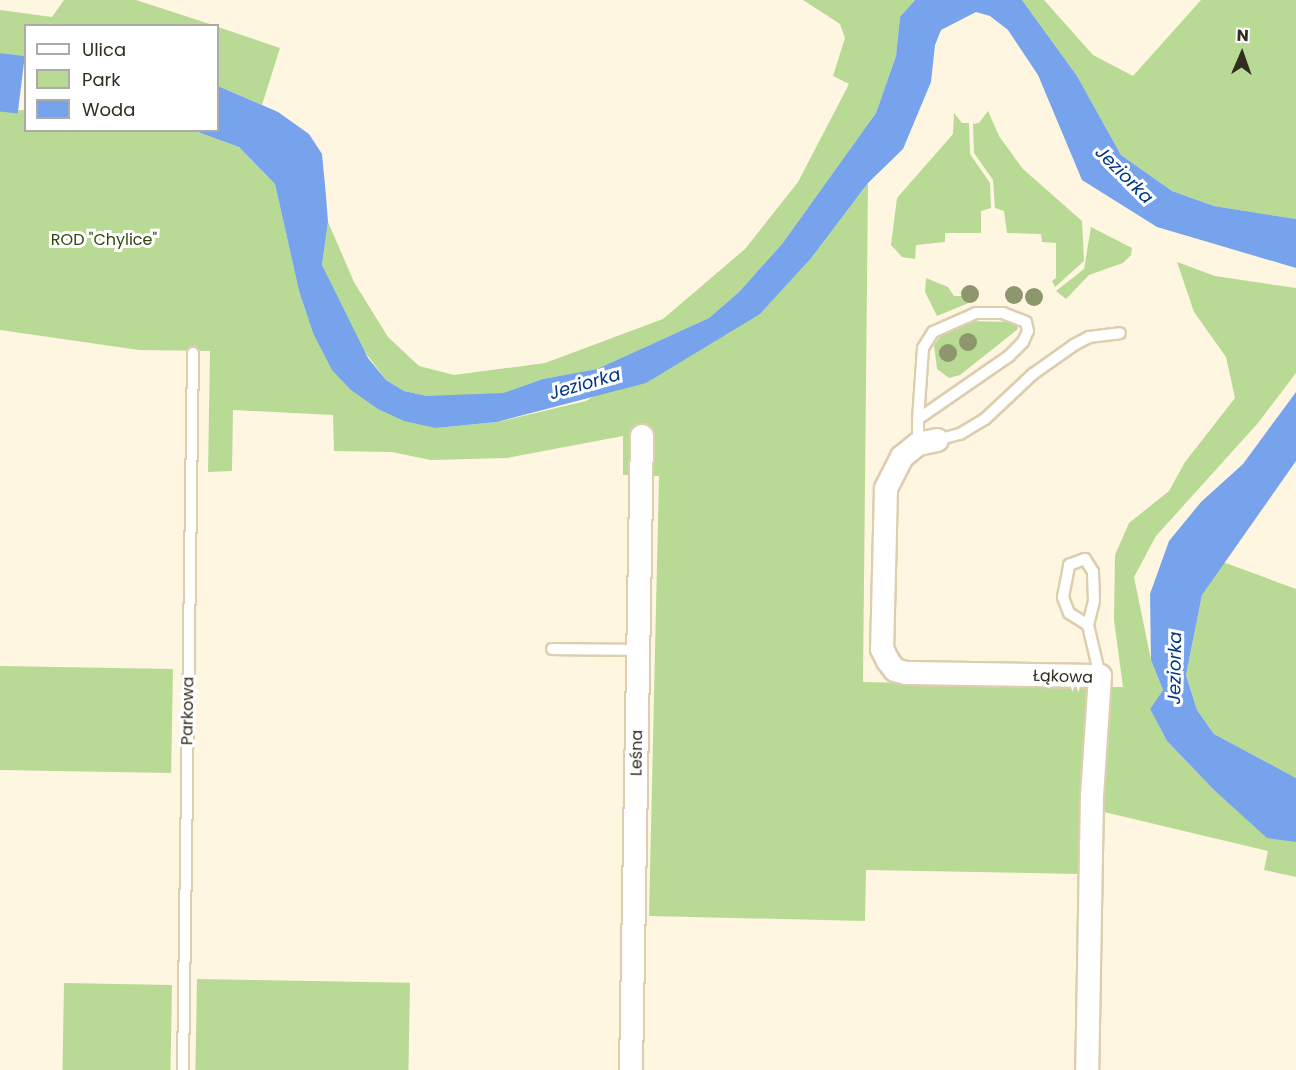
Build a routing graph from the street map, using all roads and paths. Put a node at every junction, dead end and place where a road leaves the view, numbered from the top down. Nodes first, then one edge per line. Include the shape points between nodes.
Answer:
1 (1120, 333) dead end
2 (193, 353) dead end
3 (918, 419) junction
4 (642, 436) dead end
5 (927, 442) junction
6 (1088, 625) junction
7 (552, 649) dead end
8 (639, 650) junction
9 (1100, 676) junction
10 (183, 1070) edge
11 (631, 1070) edge
12 (1087, 1070) edge

1 - 5 lane via 1089,337 1074,345 1033,374 985,419 960,434
2 - 10 lane, Parkowa
3 - 3 lane via 923,348 933,332 976,313 1003,313 1026,322 1028,331 1023,342 1009,356
3 - 5 lane
4 - 8 street, Leśna
5 - 9 street, Łąkowa via 902,457 886,489 882,649 888,661 895,670 906,673
6 - 6 lane via 1094,601 1093,572 1085,559 1069,565 1063,597 1069,613
6 - 9 lane
7 - 8 lane
8 - 11 street, Leśna
9 - 12 street, Łąkowa via 1092,796

